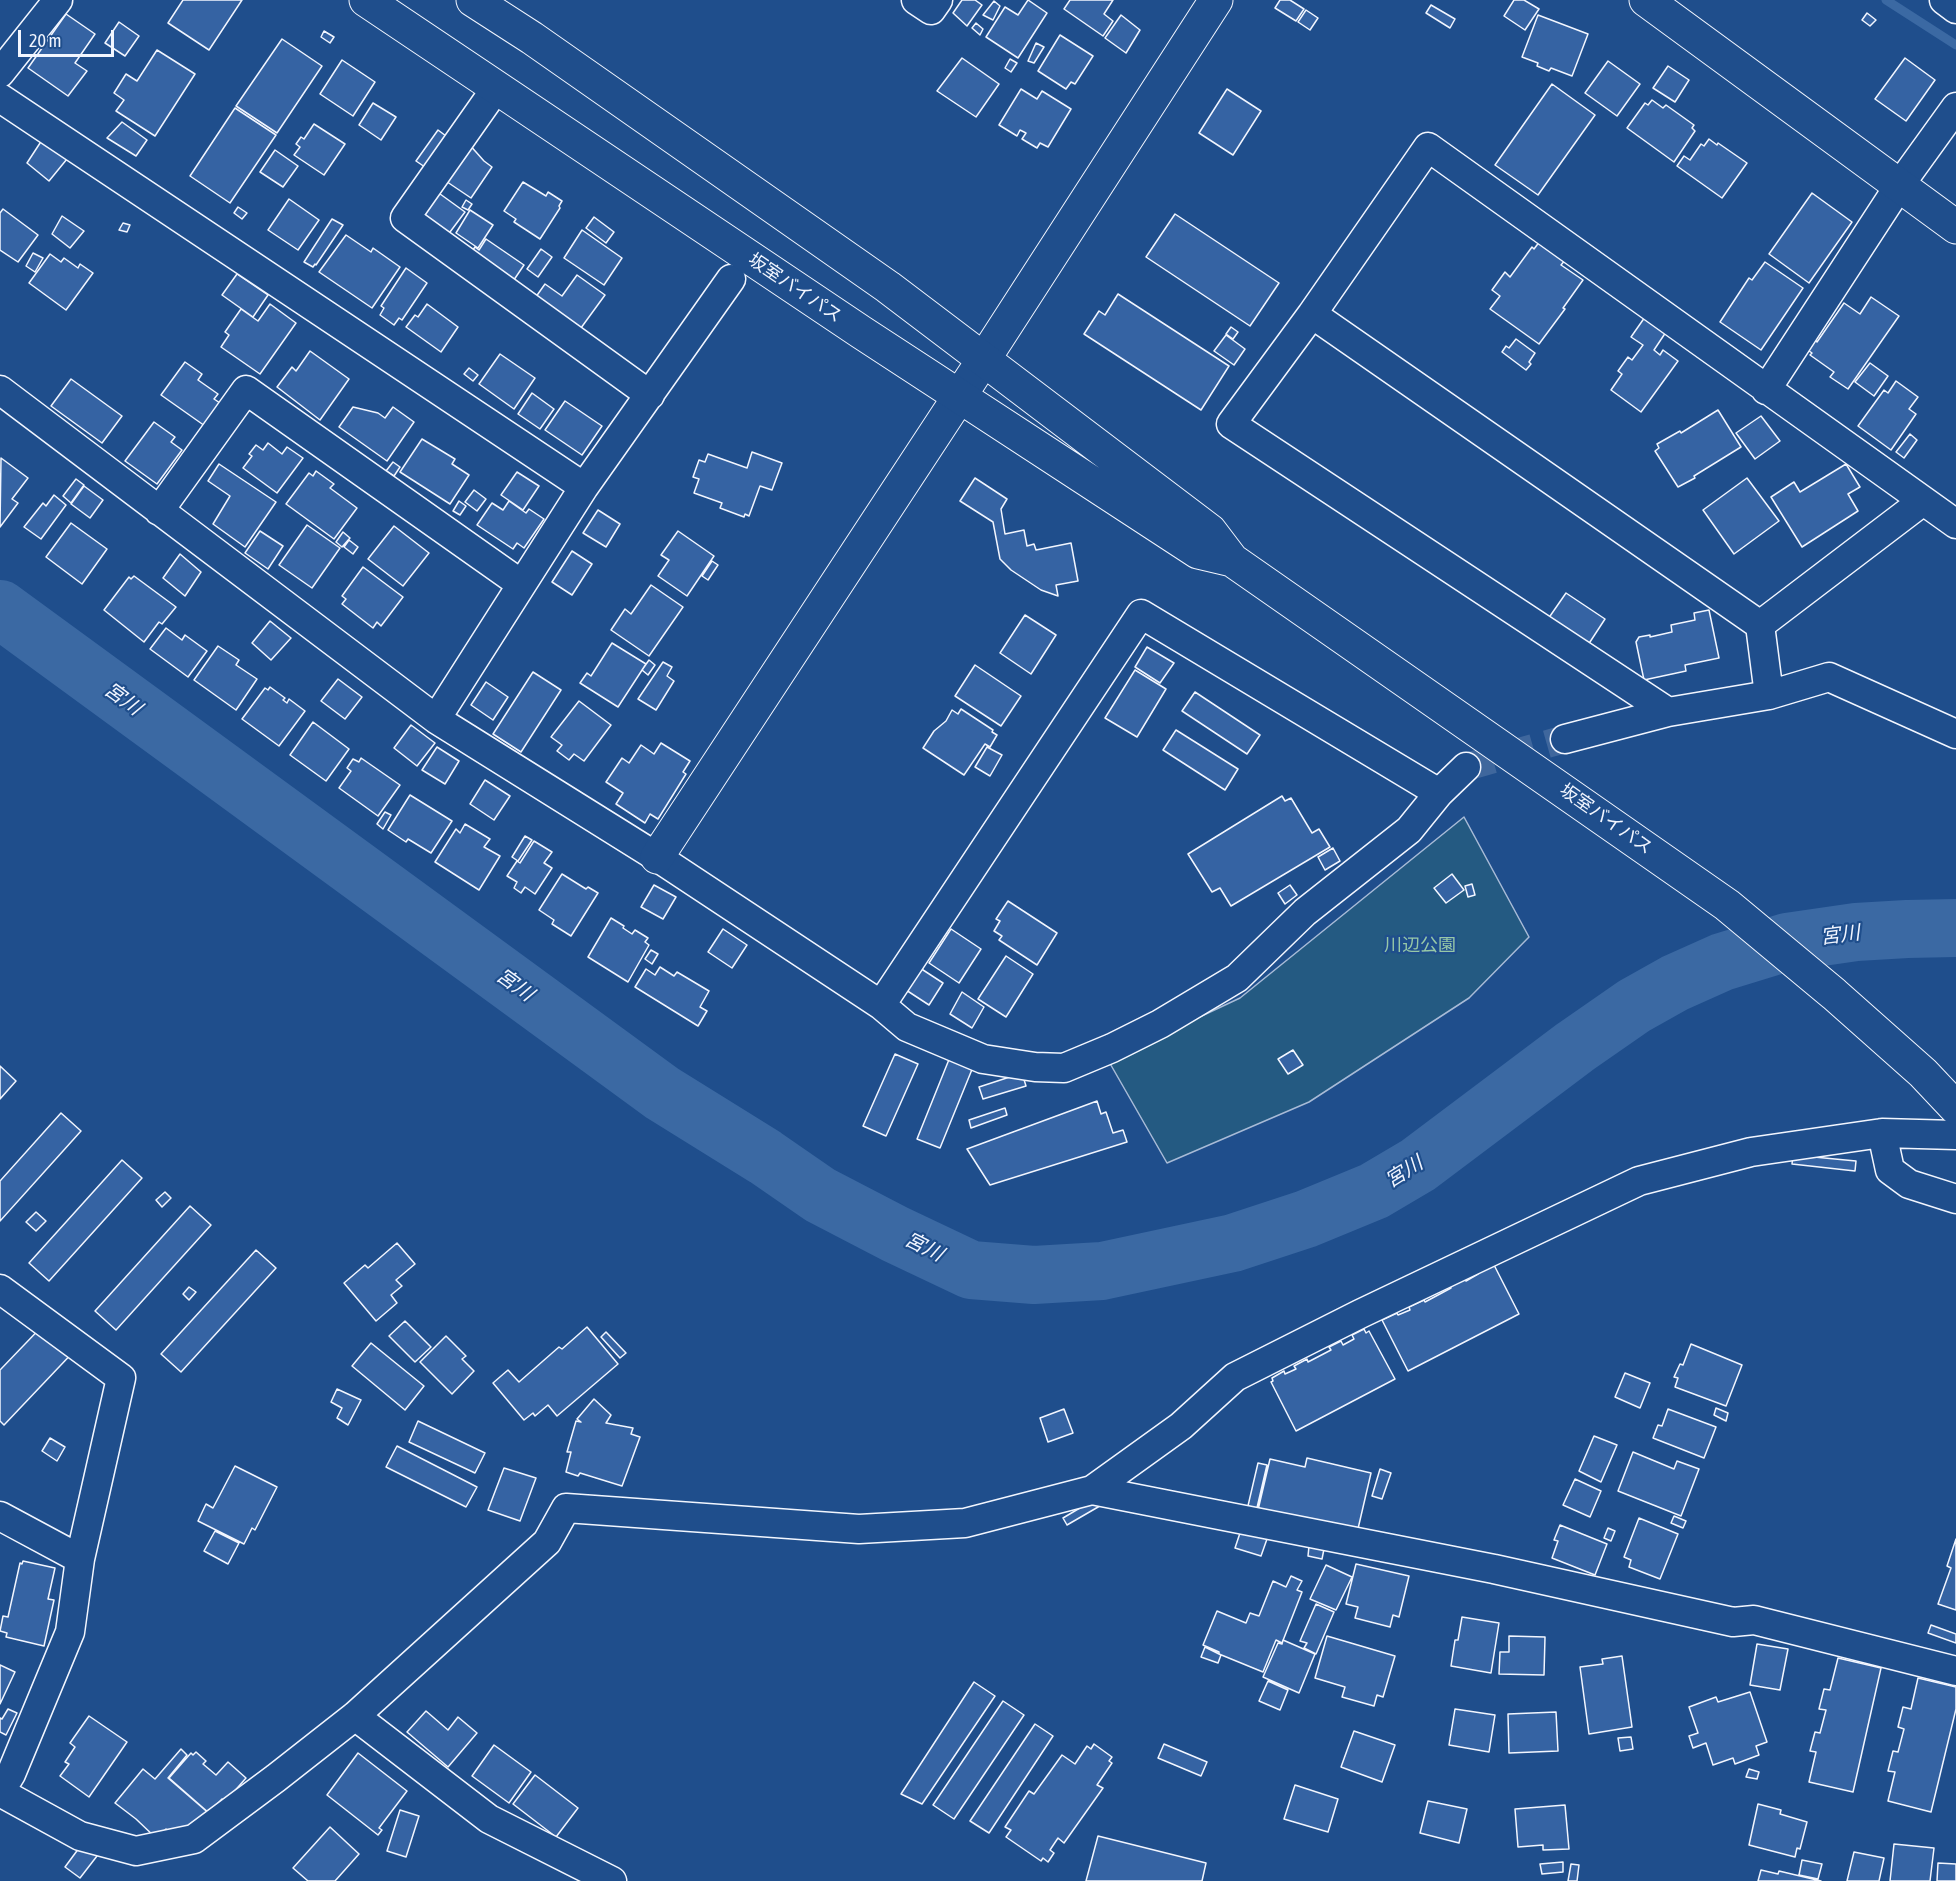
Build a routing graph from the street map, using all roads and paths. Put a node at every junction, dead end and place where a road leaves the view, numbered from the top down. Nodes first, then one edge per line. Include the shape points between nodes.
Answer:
1 (58, 0) edge
2 (366, 0) edge
3 (473, 0) edge
4 (916, 0) edge
5 (938, 0) edge
6 (1216, 0) edge
7 (1646, 0) edge
8 (1944, 0) edge
9 (1956, 9) edge
10 (0, 73) edge
11 (497, 87) junction
12 (0, 98) edge
13 (1956, 107) edge
14 (1899, 186) junction
15 (1956, 227) edge
16 (731, 279) dead end
17 (1312, 314) junction
18 (984, 359) junction
19 (0, 390) edge
20 (1766, 390) junction
21 (650, 395) junction
22 (960, 396) junction
23 (584, 487) junction
24 (1923, 501) junction
25 (159, 511) junction
26 (1956, 524) edge
27 (1232, 560) junction
28 (521, 584) junction
29 (1760, 625) junction
30 (1770, 695) junction
31 (1668, 712) junction
32 (436, 718) junction
33 (1956, 734) edge
34 (1564, 739) tunnel mouth
35 (1466, 767) tunnel mouth
36 (1439, 793) junction
37 (657, 857) junction
38 (881, 1005) junction
39 (1956, 1108) edge
40 (1882, 1133) junction
41 (1956, 1136) edge
42 (1956, 1199) edge
43 (0, 1288) edge
44 (1092, 1490) junction
45 (0, 1515) edge
46 (80, 1559) junction
47 (1956, 1671) edge
48 (355, 1716) junction
49 (0, 1792) edge
50 (612, 1881) edge

1 - 10 street
2 - 11 main road, 坂室バイパス
3 - 18 main road, 坂室バイパス via 878,280
4 - 5 street via 931,10
6 - 18 main road
7 - 14 main road
8 - 9 street
11 - 21 street via 405,218
11 - 22 main road, 坂室バイパス
12 - 23 street
13 - 14 street
14 - 15 main road
14 - 20 street
16 - 21 street
17 - 20 street via 1428,147
17 - 29 street
17 - 31 street via 1231,424
18 - 22 main road
18 - 27 main road, 坂室バイパス via 1210,531
19 - 25 street
20 - 24 street
21 - 23 street
22 - 27 main road, 坂室バイパス via 1198,552
22 - 37 main road
23 - 28 street
24 - 26 street
24 - 29 street
25 - 28 street via 246,390
25 - 32 street
27 - 39 main road, 坂室バイパス via 1736,912 1914,1065
28 - 32 street
29 - 30 street
30 - 31 street
30 - 33 street via 1829,677
31 - 34 street
32 - 37 street
35 - 36 street
36 - 38 street via 1408,830 1305,912 1237,978 1160,1024 1064,1068 983,1059 907,1027
36 - 38 street via 1142,614
37 - 38 street
40 - 41 street
40 - 42 street via 1890,1170 1909,1184
40 - 44 street via 1751,1152 1639,1180 1235,1377 1181,1426
43 - 46 street via 122,1378
44 - 47 street via 1494,1569 1733,1622 1754,1620
44 - 48 street via 965,1523 859,1529 566,1508 547,1542
45 - 46 street
46 - 49 street via 70,1632
48 - 49 street via 194,1839 136,1851 80,1836
48 - 50 street via 489,1820

